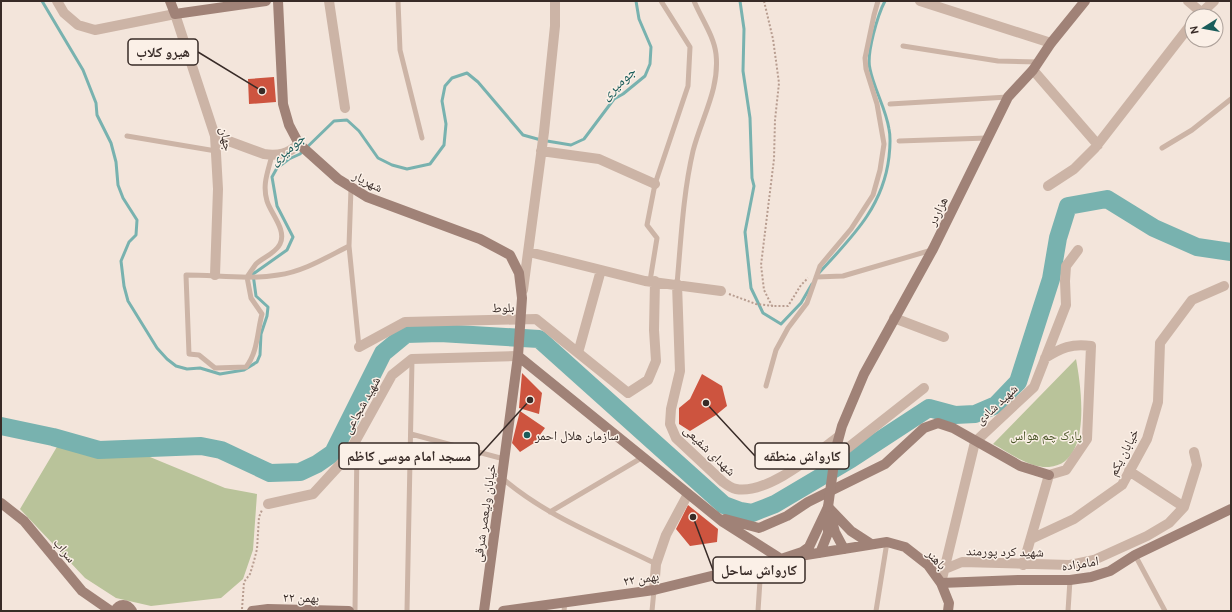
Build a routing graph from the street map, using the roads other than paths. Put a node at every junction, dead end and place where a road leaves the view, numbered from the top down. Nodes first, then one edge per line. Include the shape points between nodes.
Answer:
1 (57, 1) edge
2 (170, 1) edge
3 (266, 1) edge
4 (278, 1) edge
5 (329, 1) edge
6 (398, 1) edge
7 (555, 1) edge
8 (661, 1) edge
9 (694, 1) edge
10 (878, 1) edge
11 (920, 1) edge
12 (952, 1) edge
13 (1085, 1) edge
14 (1214, 1) edge
15 (1206, 8) edge
16 (948, 11) junction
17 (175, 14) junction
18 (1184, 33) edge
19 (1051, 43) junction
20 (903, 46) dead end
21 (1039, 62) junction
22 (1033, 70) junction
23 (1008, 97) junction
24 (1231, 99) edge
25 (890, 104) dead end
26 (345, 108) dead end
27 (127, 136) dead end
28 (216, 136) junction
29 (422, 138) dead end
30 (987, 138) junction
31 (899, 141) dead end
32 (1098, 144) junction
33 (301, 146) junction
34 (1162, 148) dead end
35 (217, 151) junction
36 (272, 155) junction
37 (541, 155) junction
38 (655, 184) junction
39 (1048, 186) dead end
40 (351, 188) junction
41 (350, 246) junction
42 (933, 249) junction
43 (1078, 250) dead end
44 (529, 252) junction
45 (601, 270) junction
46 (215, 275) junction
47 (247, 277) junction
48 (816, 277) junction
49 (655, 281) junction
50 (677, 284) junction
51 (1224, 286) dead end
52 (721, 291) road end
53 (522, 298) junction
54 (894, 318) junction
55 (521, 319) junction
56 (944, 337) dead end
57 (359, 346) joint
58 (519, 351) junction
59 (578, 353) junction
60 (1045, 358) junction
61 (412, 360) junction
62 (766, 386) dead end
63 (924, 388) dead end
64 (411, 434) junction
65 (838, 437) junction
66 (357, 438) junction
67 (974, 442) junction
68 (1194, 452) dead end
69 (836, 453) junction
70 (643, 457) junction
71 (504, 459) junction
72 (1129, 471) junction
73 (1049, 475) junction
74 (502, 478) junction
75 (688, 494) junction
76 (1, 503) edge
77 (267, 505) road end
78 (828, 507) junction
79 (1184, 507) junction
80 (1231, 509) edge
81 (550, 512) junction
82 (714, 515) junction
83 (1031, 539) junction
84 (887, 542) junction
85 (871, 544) junction
86 (844, 549) junction
87 (820, 553) junction
88 (1135, 555) junction
89 (781, 559) junction
90 (656, 564) junction
91 (761, 565) junction
92 (1022, 565) junction
93 (945, 569) junction
94 (1070, 580) junction
95 (941, 584) junction
96 (654, 590) junction
97 (564, 607) edge
98 (111, 611) edge
99 (114, 611) edge
100 (132, 611) edge
101 (252, 611) edge
102 (256, 611) edge
103 (349, 611) edge
104 (355, 611) edge
105 (407, 611) edge
106 (484, 611) edge
107 (503, 611) edge
108 (652, 611) edge
109 (758, 611) edge
110 (876, 611) edge
111 (948, 611) edge
112 (1068, 611) edge
113 (1165, 611) edge

1 - 17 street via 64,13 78,25 95,30
2 - 17 main road
3 - 17 main road
4 - 33 main road, شهریار via 283,104 289,125
5 - 26 street
6 - 29 lane via 400,50
7 - 37 street via 555,26
8 - 38 lane via 690,47 688,86
9 - 50 lane via 712,39 716,54 715,84 693,151 683,213
10 - 48 lane via 866,69 877,104 884,144 880,170 873,195 851,229 820,266
11 - 16 street
12 - 16 street
13 - 19 main road, هزاردر
14 - 15 street
16 - 19 street
17 - 28 street, جهان
18 - 32 street
19 - 21 main road, هزاردر
20 - 21 lane via 998,61
21 - 22 main road, هزاردر
22 - 23 main road, هزاردر
22 - 32 street
23 - 25 lane
23 - 30 main road, هزاردر
24 - 34 lane via 1192,130
27 - 35 lane
28 - 35 street, جهان
28 - 36 street
30 - 31 lane
30 - 42 main road, هزاردر
32 - 39 street via 1074,170
33 - 36 street via 280,155
33 - 40 main road, شهریار
35 - 46 street, جهان
36 - 47 lane via 264,188 282,234 281,244 257,264
37 - 38 street via 599,159
37 - 44 street
38 - 49 lane via 647,225 657,238
40 - 41 lane
40 - 53 main road, شهریار via 367,197 480,239 510,255 519,273
41 - 47 lane via 302,268 279,275
41 - 57 lane
42 - 48 lane via 843,276
42 - 54 main road, هزاردر
43 - 60 street, شهید شادی via 1066,266 1066,305
44 - 45 street
44 - 53 street
45 - 49 street
45 - 59 street
46 - 47 lane
46 - 47 lane via 186,275 189,354 199,356 215,368 246,367 252,360 262,314 251,298
48 - 62 lane via 804,307 776,350
49 - 50 street
49 - 59 street, بلوط via 656,361 648,380 628,393
50 - 52 street
50 - 65 street, شهدای شفیعی via 680,371 670,424 681,443 723,482 731,488 743,490 776,479
51 - 72 street, خیابان یکم via 1192,300 1160,343 1158,402 1147,439
53 - 55 main road, شهریار
54 - 56 street
54 - 65 main road, هزاردر via 864,374
55 - 57 street, بلوط via 405,322
55 - 58 main road, خیابان ولیعصر شرقی
55 - 59 street, بلوط via 536,319
58 - 61 street
58 - 70 main road
58 - 71 main road, خیابان ولیعصر شرقی
60 - 67 street, شهید شادی via 1034,387
60 - 73 street via 1067,346 1091,346 1087,439 1066,470
61 - 64 lane
61 - 66 street, شهید شجاعی via 392,376
63 - 69 street
64 - 71 lane
64 - 105 lane
65 - 69 main road, هزاردر
66 - 77 street, شهید شجاعی via 346,458 313,494
66 - 104 lane
67 - 73 main road via 1020,466
67 - 82 main road via 952,428 938,423 924,428 885,464 759,528
67 - 93 street, شهید شادی
68 - 79 street, شهید کرد پورمند via 1197,465
69 - 78 main road, هزاردر, bridge
70 - 75 main road
70 - 81 lane
71 - 74 main road, خیابان ولیعصر شرقی
72 - 79 street
72 - 83 street, خیابان یکم via 1122,485 1074,519
73 - 83 street
74 - 81 lane via 522,495
74 - 106 main road, خیابان ولیعصر شرقی
75 - 82 main road
75 - 90 street via 666,535
76 - 98 main road, سراب via 24,521 82,591
78 - 85 main road via 851,532
78 - 86 main road via 835,532
78 - 87 main road via 828,533
78 - 89 main road via 809,547
79 - 92 street, شهید کرد پورمند via 1170,523 1094,560 1070,565
80 - 88 main road, امامزاده
81 - 90 lane
82 - 89 main road
83 - 92 street
84 - 85 main road
84 - 95 main road, باهنر via 905,547 920,557
84 - 110 lane
85 - 86 main road
86 - 87 main road
87 - 89 main road
88 - 94 main road, امامزاده via 1110,571
88 - 113 lane
89 - 91 main road, ۲۲ بهمن
90 - 96 street
91 - 96 main road, ۲۲ بهمن
91 - 109 lane
92 - 93 street, شهید کرد پورمند via 962,562
93 - 95 street, شهید شادی
94 - 95 main road, امامزاده
94 - 112 lane
95 - 111 main road, باهنر via 949,603
96 - 97 main road, ۲۲ بهمن
96 - 108 lane
97 - 107 main road, ۲۲ بهمن
99 - 100 main road via 122,605 128,606
101 - 102 main road, ۲۲ بهمن
102 - 103 main road, ۲۲ بهمن

